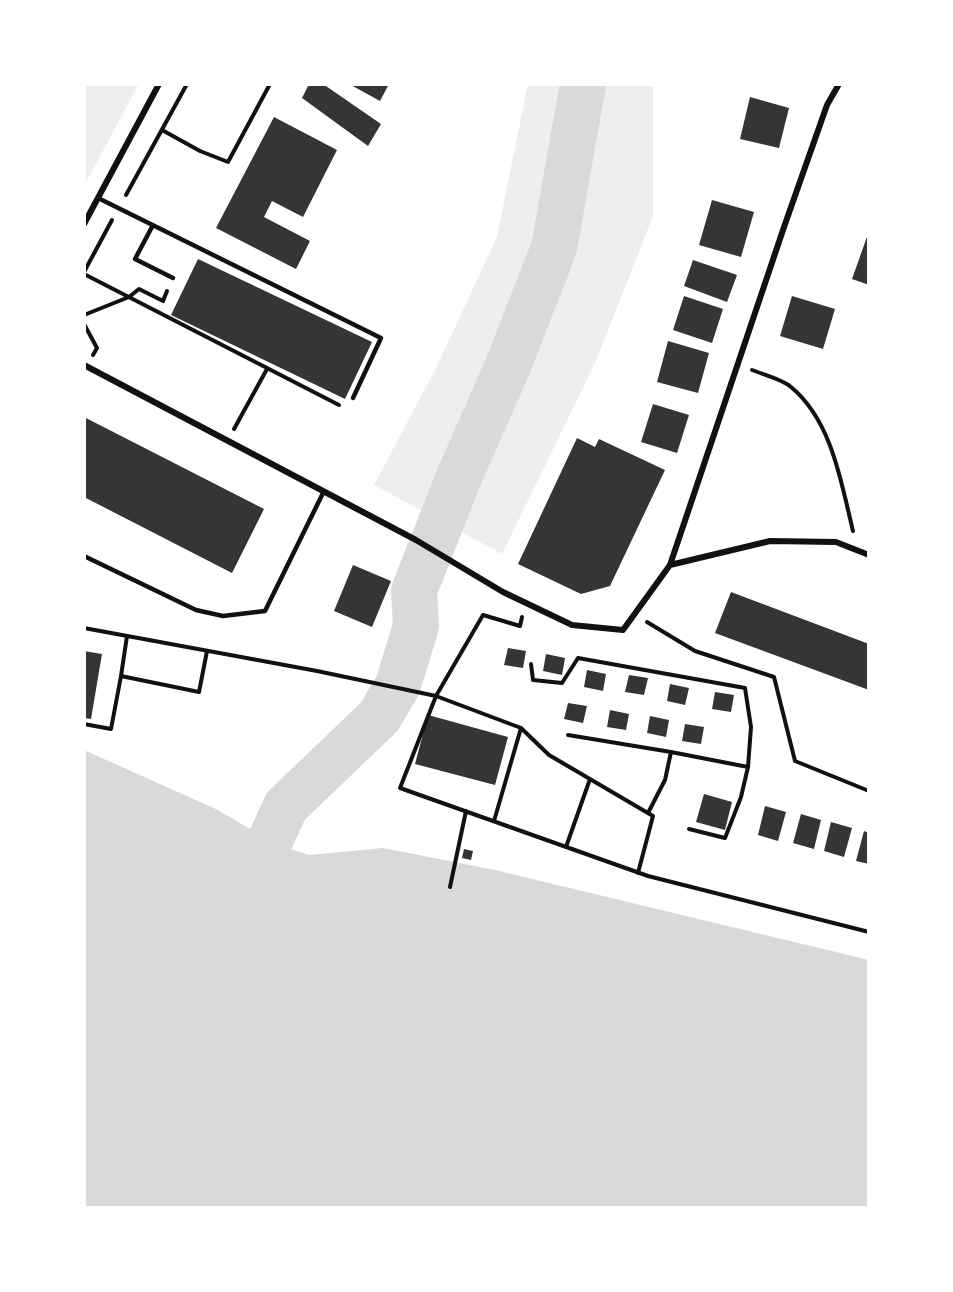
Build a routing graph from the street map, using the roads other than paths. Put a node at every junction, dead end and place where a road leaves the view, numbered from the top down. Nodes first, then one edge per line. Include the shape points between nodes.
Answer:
1 (159, 84) edge
2 (839, 84) edge
3 (98, 198) junction
4 (84, 224) edge
5 (153, 225) junction
6 (173, 278) dead end
7 (85, 366) edge
8 (353, 398) dead end
9 (324, 491) junction
10 (869, 553) edge
11 (84, 556) edge
12 (670, 565) junction

1 - 3 street
2 - 12 street via 823,116
3 - 4 street
3 - 5 lane
5 - 6 lane via 135,259
5 - 8 lane via 381,338
7 - 9 street
9 - 11 lane via 265,611 223,616 196,610
9 - 12 street via 503,592 572,625 623,630
10 - 12 street via 836,542 770,541

